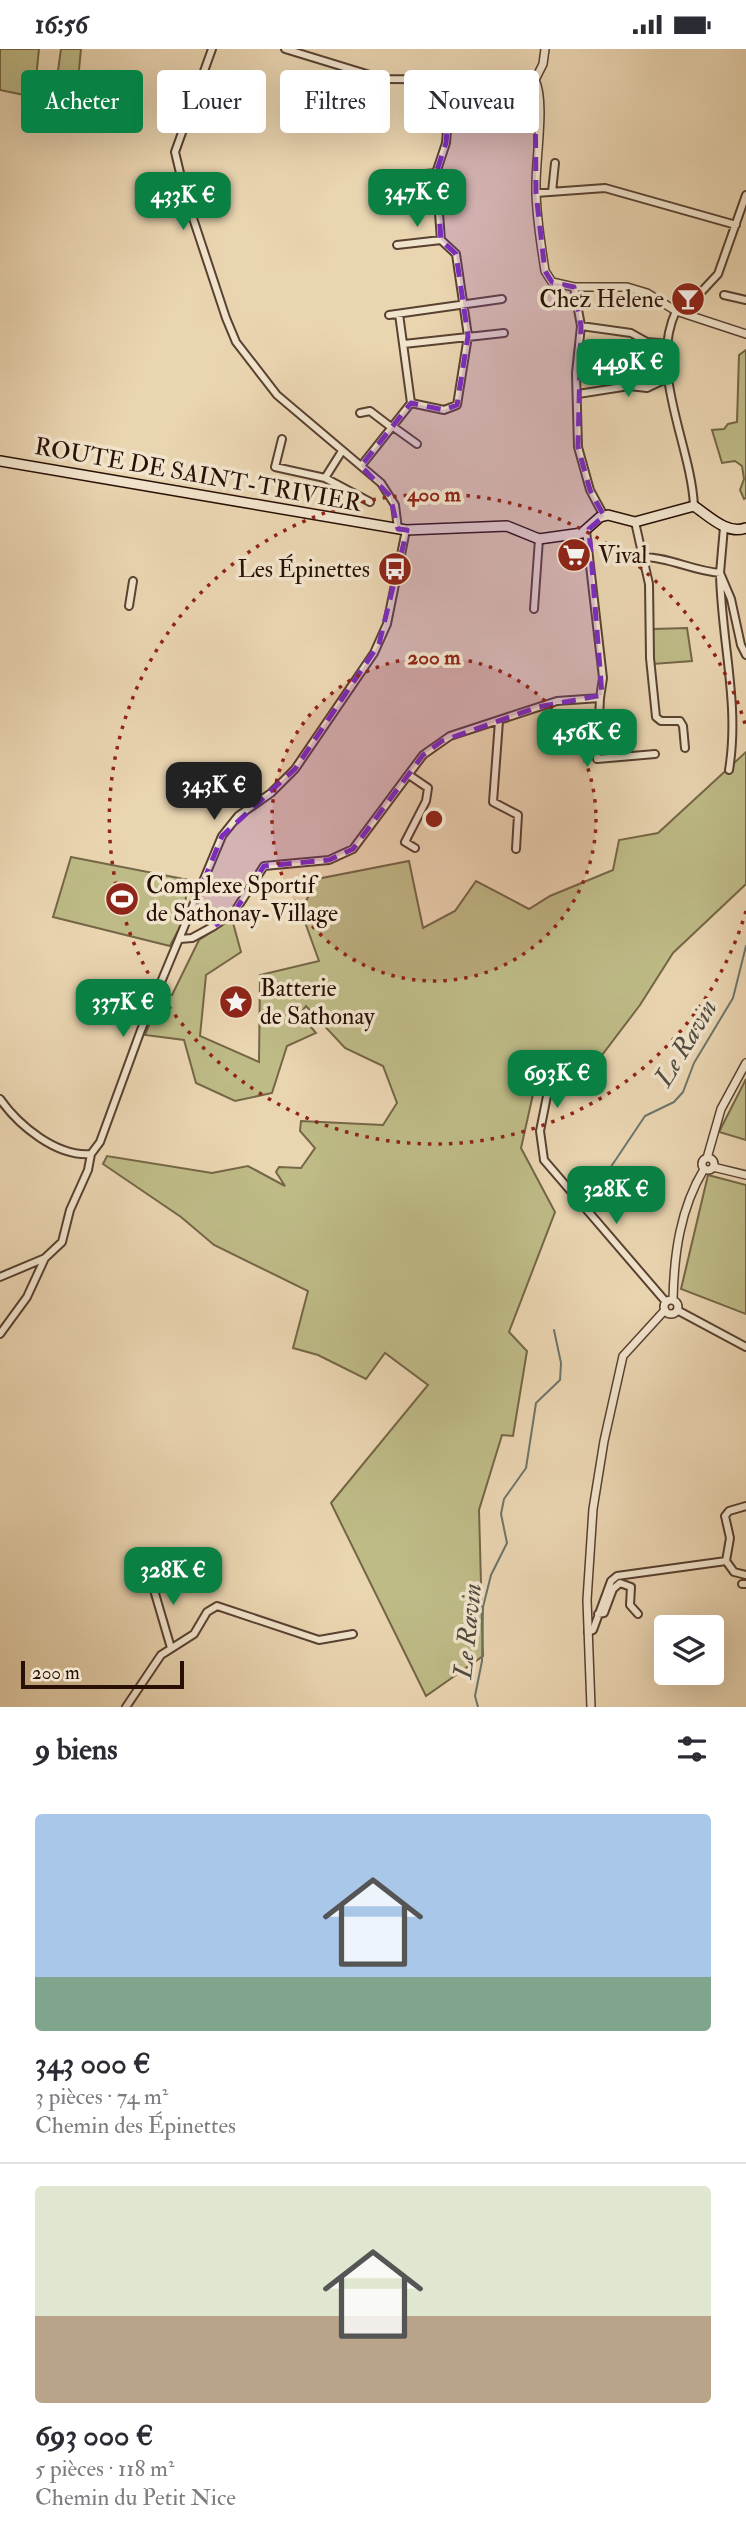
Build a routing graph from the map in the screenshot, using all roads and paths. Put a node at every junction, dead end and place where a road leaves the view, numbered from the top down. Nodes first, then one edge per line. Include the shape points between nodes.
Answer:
1 (212, 49) edge
2 (285, 49) edge
3 (545, 49) edge
4 (539, 72) edge
5 (404, 80) edge
6 (447, 133) edge
7 (537, 133) edge
8 (555, 163) dead end
9 (436, 173) junction
10 (403, 176) dead end
11 (552, 192) junction
12 (536, 193) junction
13 (746, 197) edge
14 (736, 225) junction
15 (441, 240) junction
16 (397, 245) dead end
17 (574, 287) junction
18 (724, 295) dead end
19 (502, 299) dead end
20 (746, 300) edge
21 (463, 304) junction
22 (676, 311) junction
23 (687, 313) junction
24 (399, 314) junction
25 (389, 315) dead end
26 (581, 325) junction
27 (504, 333) dead end
28 (746, 334) edge
29 (468, 336) junction
30 (404, 344) junction
31 (669, 344) junction
32 (668, 378) junction
33 (578, 394) junction
34 (411, 403) junction
35 (360, 413) dead end
36 (392, 427) junction
37 (282, 439) dead end
38 (417, 444) dead end
39 (342, 451) junction
40 (0, 461) edge
41 (361, 466) junction
42 (275, 467) junction
43 (272, 478) dead end
44 (326, 478) junction
45 (370, 502) dead end
46 (694, 506) junction
47 (604, 516) junction
48 (635, 521) junction
49 (724, 527) junction
50 (746, 528) edge
51 (402, 530) junction
52 (586, 531) junction
53 (540, 539) junction
54 (643, 557) junction
55 (720, 573) junction
56 (133, 581) dead end
57 (129, 605) dead end
58 (534, 609) dead end
59 (746, 655) edge
60 (600, 698) junction
61 (499, 721) junction
62 (685, 748) dead end
63 (655, 754) dead end
64 (729, 770) dead end
65 (409, 775) junction
66 (415, 848) dead end
67 (516, 849) dead end
68 (194, 905) junction
69 (214, 926) junction
70 (180, 939) junction
71 (555, 1056) dead end
72 (746, 1063) edge
73 (0, 1099) edge
74 (91, 1154) junction
75 (707, 1158) junction
76 (713, 1167) junction
77 (704, 1170) junction
78 (746, 1175) edge
79 (45, 1258) junction
80 (0, 1277) edge
81 (668, 1304) junction
82 (677, 1310) joint
83 (0, 1333) edge
84 (746, 1347) edge
85 (746, 1506) edge
86 (726, 1561) junction
87 (149, 1573) dead end
88 (746, 1574) edge
89 (638, 1614) dead end
90 (598, 1615) junction
91 (588, 1632) junction
92 (353, 1634) dead end
93 (171, 1648) junction
94 (126, 1707) edge
95 (591, 1707) edge

1 - 39 street via 175,152 185,194 236,342 277,395
2 - 5 street via 363,76
3 - 4 street
6 - 9 street
7 - 12 street
8 - 11 street
9 - 10 street
9 - 15 street
11 - 12 street
11 - 14 street via 605,188
12 - 17 street via 545,271 552,282
13 - 14 street
14 - 23 street via 718,274
15 - 16 street
15 - 21 street via 456,254
17 - 22 street via 627,287
17 - 26 street
18 - 20 street
19 - 21 street
21 - 24 street
21 - 29 street
22 - 23 street
22 - 31 street
23 - 28 street
24 - 25 street
24 - 30 street
26 - 31 street
26 - 33 street
27 - 29 street
29 - 30 street
29 - 34 street via 457,405 444,410
30 - 34 street
31 - 32 street
32 - 33 street via 647,388 629,386
32 - 46 street via 687,451
33 - 47 street via 580,461
34 - 36 street
35 - 36 street via 370,411
36 - 38 street
36 - 41 street
37 - 42 street
39 - 41 street
39 - 44 street
40 - 51 main road, ROUTE DE SAINT-TRIVIER
41 - 51 street via 381,483 396,505
42 - 43 street
42 - 44 street
44 - 45 street
46 - 48 main road
46 - 49 main road
47 - 48 main road
47 - 52 main road
48 - 54 street
49 - 50 main road
49 - 55 street
51 - 53 main road, ROUTE DE SAINT-TRIVIER via 507,526
51 - 68 street via 392,605 379,644 295,769 228,826
52 - 53 main road
52 - 60 street via 603,672
53 - 58 street
54 - 55 street
54 - 62 street via 649,584 656,717 680,721
55 - 59 street via 732,599
55 - 64 street via 733,688
56 - 57 street
60 - 61 street via 557,701
60 - 63 street via 597,759
61 - 65 street via 434,745
61 - 67 street via 493,802 518,815
65 - 66 street via 428,788 405,842
65 - 69 street via 353,849 329,860 264,866 234,912
68 - 69 street
68 - 70 street
69 - 70 street
70 - 74 street via 100,1142
71 - 81 street via 540,1131 547,1167
72 - 75 street via 721,1109
73 - 74 street via 23,1125 45,1139 69,1152
74 - 79 street via 62,1242
75 - 76 street
75 - 77 street via 701,1163
76 - 77 street
76 - 78 street
77 - 81 street via 688,1200 679,1233
79 - 80 street
79 - 83 street via 27,1297
81 - 82 street via 677,1304
81 - 91 street via 627,1349 619,1370 593,1509
82 - 84 street
85 - 86 street via 725,1516 730,1538
86 - 88 street via 734,1572
86 - 90 street via 617,1576
87 - 93 street
89 - 90 street via 630,1605 631,1587 620,1583 604,1613
90 - 91 street
91 - 95 street
92 - 93 street via 320,1640 217,1606 207,1612 194,1634
93 - 94 street via 161,1655

